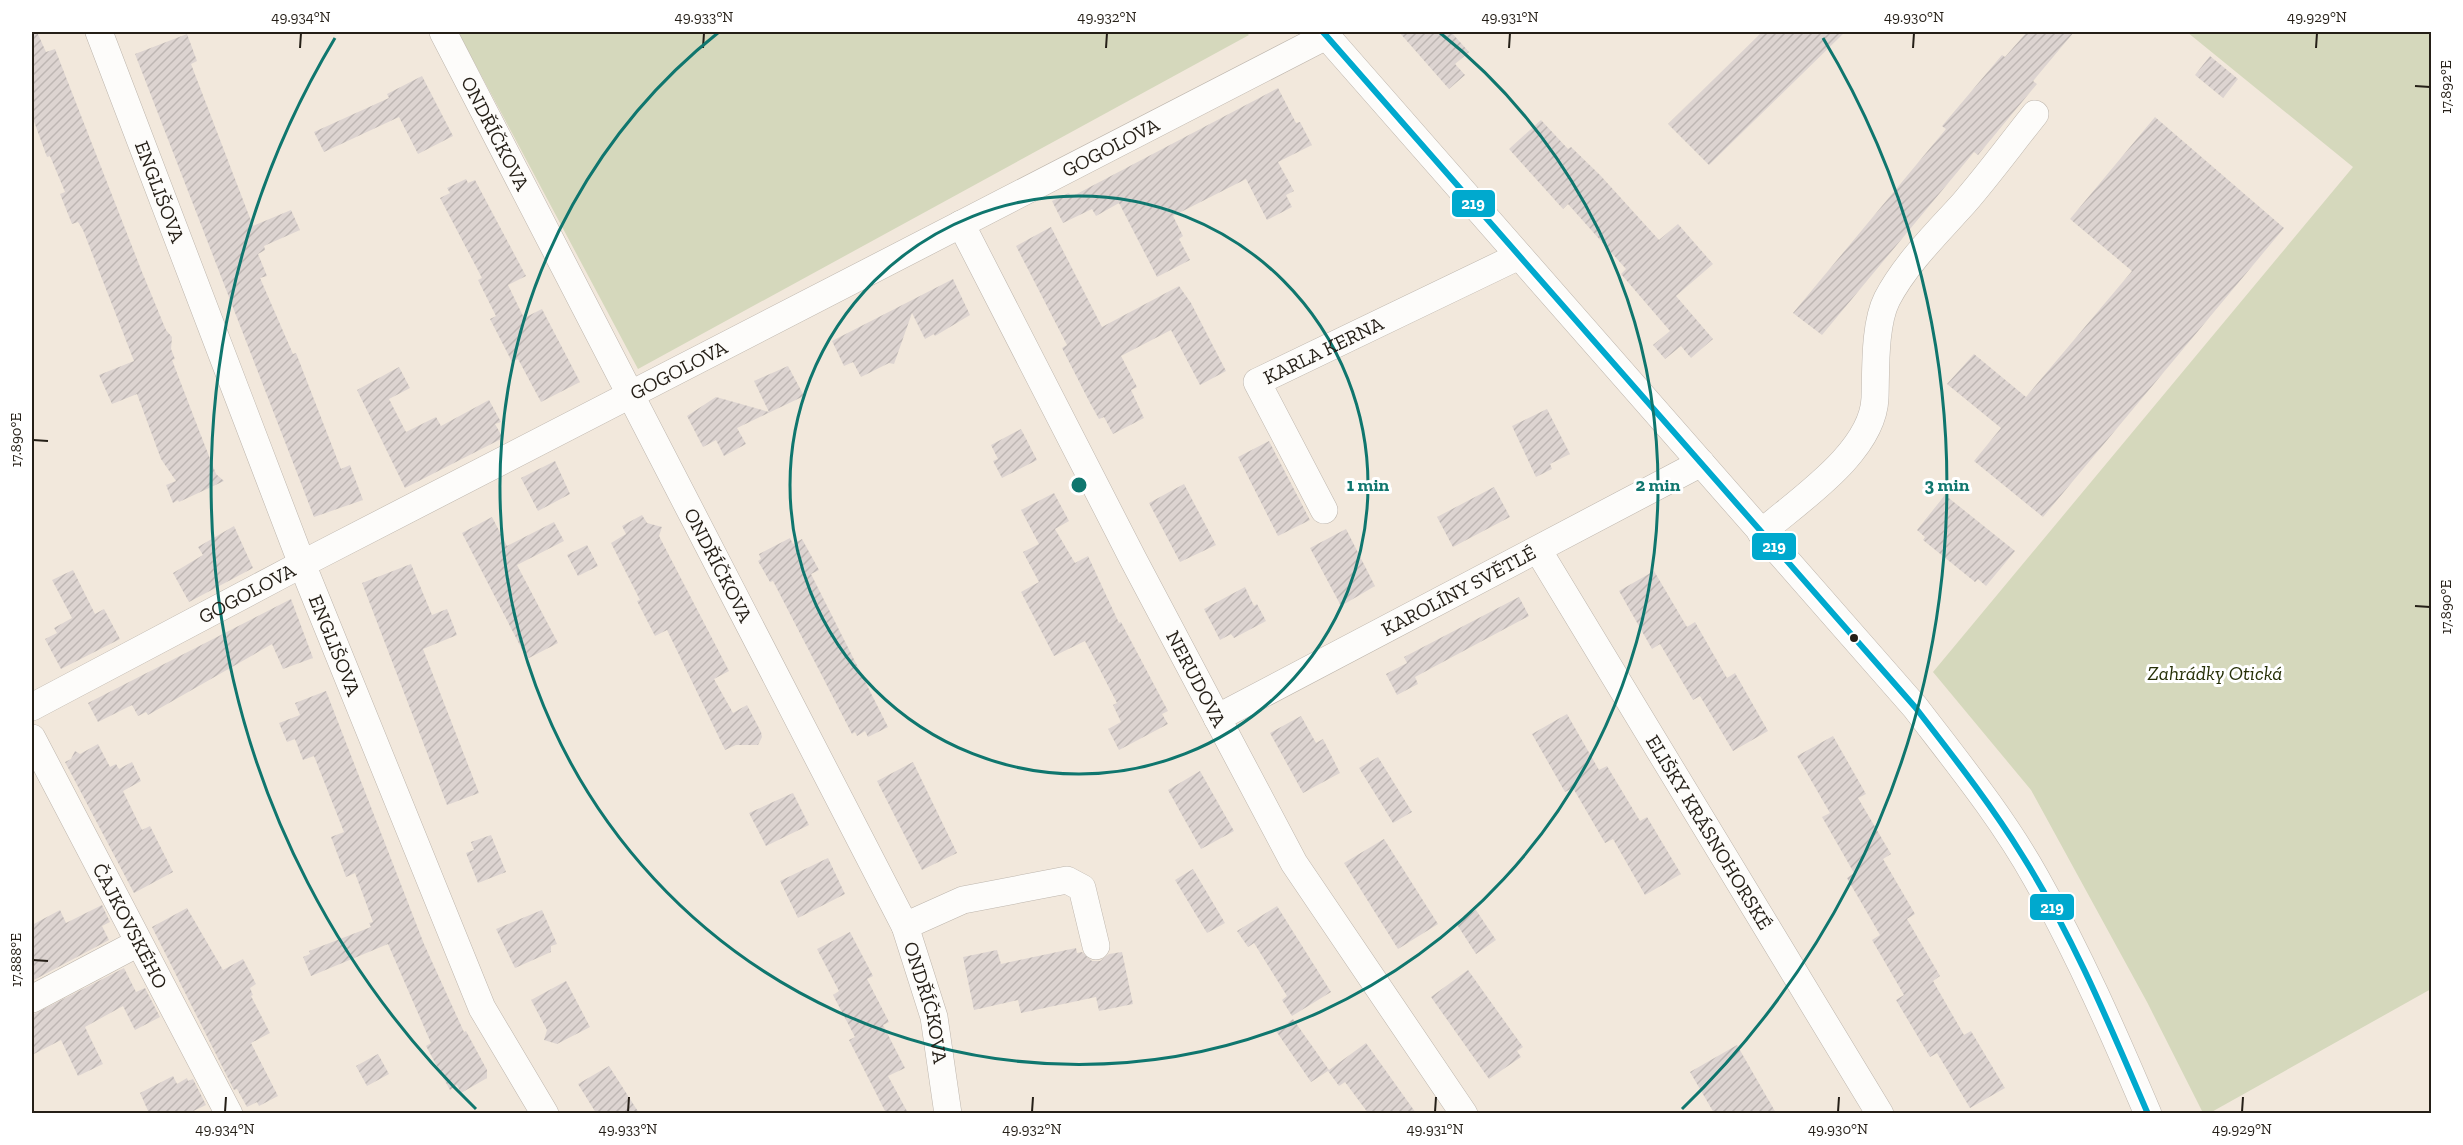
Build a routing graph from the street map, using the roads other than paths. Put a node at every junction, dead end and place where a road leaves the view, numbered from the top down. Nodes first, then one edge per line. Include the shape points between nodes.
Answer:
1 (99, 32) edge
2 (443, 32) edge
3 (1324, 34) edge
4 (2035, 114) dead end
5 (961, 224) junction
6 (1519, 256) junction
7 (631, 394) junction
8 (1701, 463) junction
9 (1324, 510) dead end
10 (1761, 533) junction
11 (1538, 550) junction
12 (302, 564) junction
13 (32, 708) edge
14 (1217, 718) junction
15 (32, 738) edge
16 (905, 926) junction
17 (138, 943) junction
18 (1096, 946) dead end
19 (32, 999) edge
20 (229, 1113) edge
21 (545, 1113) edge
22 (948, 1113) edge
23 (1464, 1113) edge
24 (1880, 1113) edge
25 (2148, 1113) edge

1 - 12 street, ENGLIŠOVA
2 - 7 street, ONDŘÍČKOVA
3 - 5 street, GOGOLOVA
3 - 6 street
4 - 10 street via 1913,261 1886,301 1874,370 1871,423 1859,443 1830,474
5 - 7 street, GOGOLOVA
5 - 14 street, NERUDOVA
6 - 8 street
6 - 9 street, KARLA KERNA via 1257,382
7 - 12 street, GOGOLOVA
7 - 16 street, ONDŘÍČKOVA
8 - 10 street
8 - 11 street, KAROLÍNY SVĚTLÉ
10 - 25 street via 1915,707 2016,844 2068,937
11 - 14 street, KAROLÍNY SVĚTLÉ
11 - 24 street, ELIŠKY KRÁSNOHORSKÉ
12 - 13 street, GOGOLOVA
12 - 21 street, ENGLIŠOVA via 482,1008
14 - 23 street, NERUDOVA via 1294,863
15 - 17 street, ČAJKOVSKÉHO
16 - 18 street via 963,900 1067,880 1082,888
16 - 22 street, ONDŘÍČKOVA via 934,1017
17 - 19 street
17 - 20 street, ČAJKOVSKÉHO

